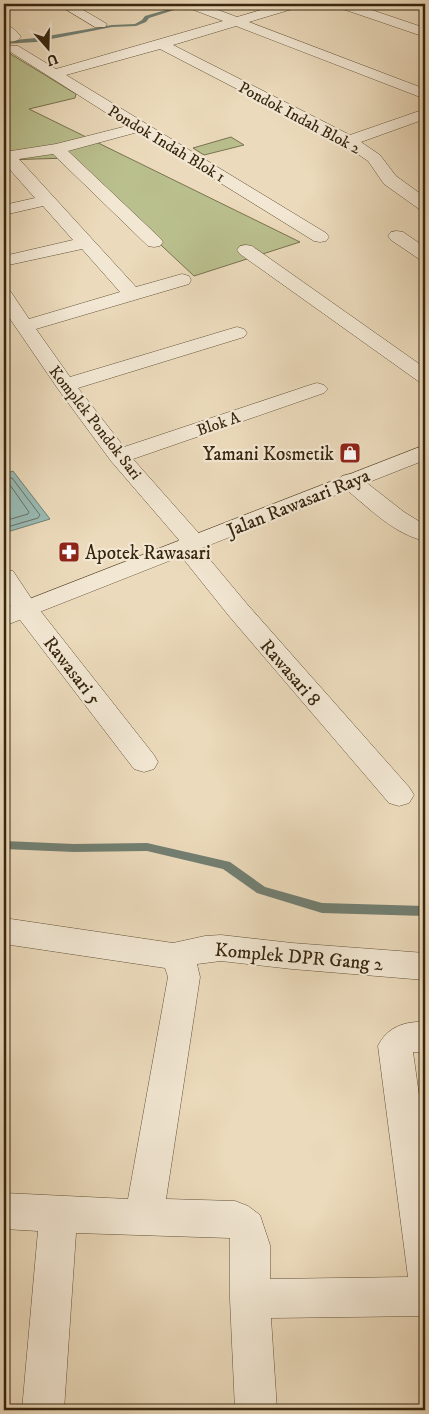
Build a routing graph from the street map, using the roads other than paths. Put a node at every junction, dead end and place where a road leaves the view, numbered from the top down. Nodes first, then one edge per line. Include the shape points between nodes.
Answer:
1 (64, 4) edge
2 (192, 4) edge
3 (294, 4) edge
4 (342, 4) edge
5 (235, 22) junction
6 (100, 24) dead end
7 (425, 33) edge
8 (9, 38) edge
9 (161, 44) junction
10 (53, 74) junction
11 (425, 94) edge
12 (425, 114) edge
13 (140, 127) junction
14 (349, 141) junction
15 (57, 149) junction
16 (7, 160) edge
17 (47, 200) junction
18 (425, 205) edge
19 (4, 210) edge
20 (397, 236) dead end
21 (320, 237) dead end
22 (154, 242) dead end
23 (86, 243) junction
24 (246, 250) dead end
25 (425, 255) edge
26 (4, 261) edge
27 (182, 280) dead end
28 (132, 294) junction
29 (4, 296) edge
30 (24, 326) junction
31 (237, 333) dead end
32 (425, 377) edge
33 (65, 385) junction
34 (317, 389) dead end
35 (425, 452) edge
36 (119, 456) junction
37 (350, 481) junction
38 (425, 534) edge
39 (190, 545) junction
40 (4, 577) edge
41 (15, 614) edge
42 (144, 762) dead end
43 (399, 795) dead end
44 (4, 931) edge
45 (172, 956) junction
46 (425, 966) edge
47 (425, 1037) edge
48 (4, 1210) edge
49 (58, 1215) junction
50 (144, 1217) junction
51 (425, 1272) edge
52 (425, 1296) edge
53 (250, 1299) junction
54 (43, 1410) edge
55 (256, 1410) edge

1 - 6 street
2 - 5 street
3 - 5 street
4 - 7 street
5 - 9 street
5 - 11 street
8 - 10 street, Pondok Indah Blok 1
9 - 10 street
9 - 14 street, Pondok Indah Blok 2
10 - 13 street, Pondok Indah Blok 1
12 - 14 street
13 - 15 street
13 - 21 street, Pondok Indah Blok 1
14 - 18 street, Pondok Indah Blok 2 via 374,158 390,180
15 - 16 street
15 - 22 street
16 - 17 street
17 - 19 street
17 - 23 street
20 - 25 street
23 - 26 street
23 - 28 street
24 - 32 street
27 - 28 street
28 - 30 street
29 - 30 street, Komplek Pondok Sari
30 - 33 street, Komplek Pondok Sari
31 - 33 street
33 - 36 street, Komplek Pondok Sari
34 - 36 street, Blok A
35 - 37 street, Jalan Rawasari Raya
36 - 39 street, Komplek Pondok Sari
37 - 38 street via 396,518
37 - 39 street, Jalan Rawasari Raya
39 - 41 street, Jalan Rawasari Raya
39 - 43 street, Rawasari 8 via 238,610
40 - 41 street, Rawasari 5
41 - 42 street, Rawasari 5
44 - 45 street
45 - 46 street, Komplek DPR Gang 2 via 221,948
45 - 50 street via 180,961 184,977
47 - 51 street via 412,1036 395,1046
48 - 49 street
49 - 50 street
49 - 54 street
50 - 53 street via 235,1219 247,1228 251,1245
52 - 53 street
53 - 55 street

